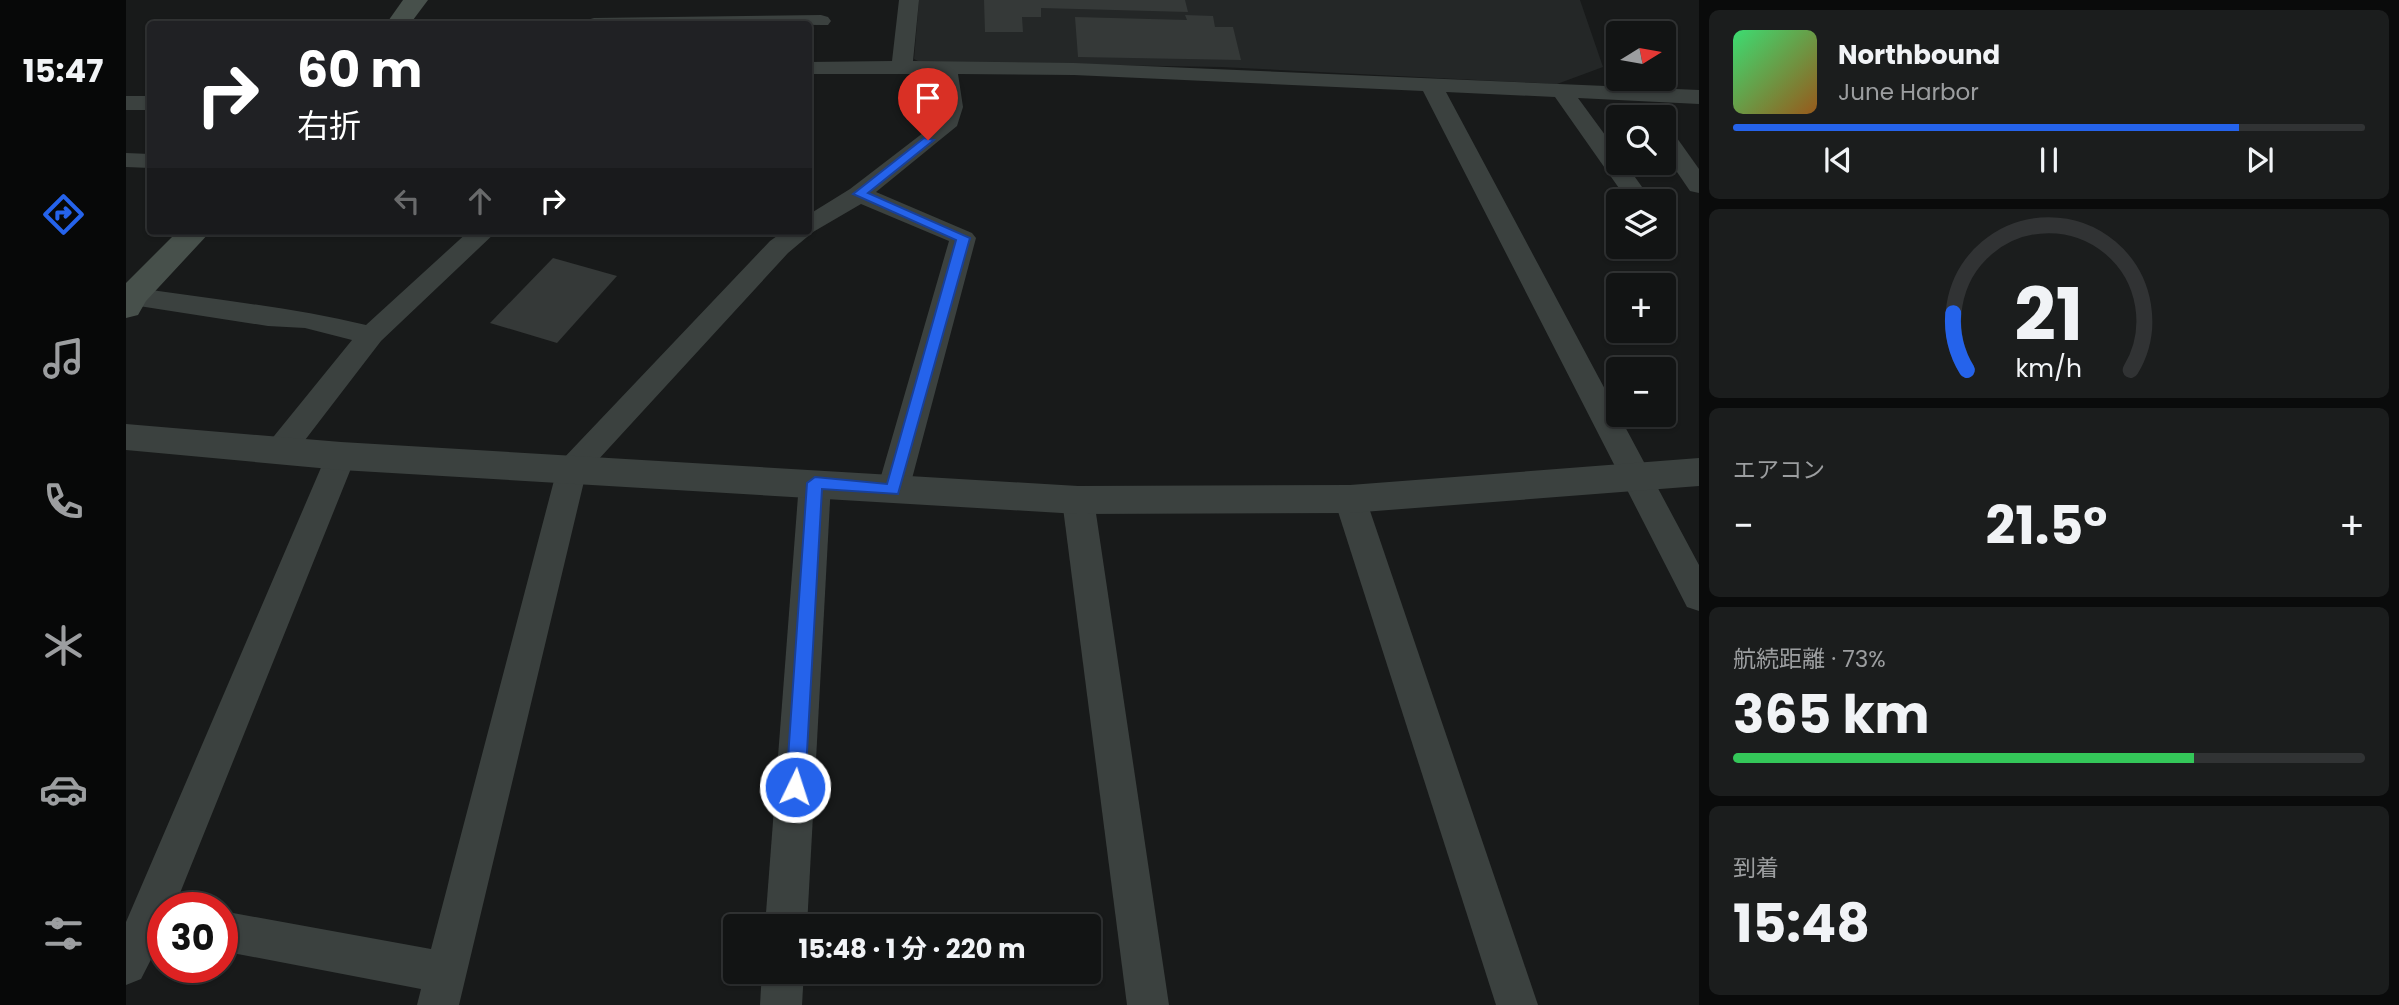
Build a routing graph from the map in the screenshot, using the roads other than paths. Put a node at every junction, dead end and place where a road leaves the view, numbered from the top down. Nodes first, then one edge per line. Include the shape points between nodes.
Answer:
1 (415, 0) edge
2 (645, 0) edge
3 (815, 0) edge
4 (909, 0) edge
5 (400, 21) edge
6 (634, 21) edge
7 (812, 22) edge
8 (821, 22) junction
9 (812, 52) edge
10 (812, 66) edge
11 (946, 66) junction
12 (902, 67) junction
13 (1430, 83) junction
14 (1560, 89) junction
15 (1634, 92) junction
16 (1699, 97) edge
17 (126, 103) edge
18 (147, 103) edge
19 (1643, 105) edge
20 (1676, 153) edge
21 (126, 160) edge
22 (147, 162) edge
23 (1699, 186) edge
24 (1631, 189) edge
25 (859, 194) junction
26 (812, 201) edge
27 (834, 208) junction
28 (812, 223) edge
29 (191, 235) edge
30 (480, 235) edge
31 (796, 235) edge
32 (128, 299) edge
33 (371, 335) junction
34 (126, 437) edge
35 (281, 449) junction
36 (341, 456) junction
37 (572, 469) junction
38 (1699, 472) edge
39 (1634, 477) junction
40 (815, 483) junction
41 (893, 490) junction
42 (1350, 499) junction
43 (1078, 500) junction
44 (1699, 597) edge
45 (787, 914) edge
46 (146, 916) edge
47 (238, 935) edge
48 (126, 964) edge
49 (782, 984) edge
50 (442, 989) edge
51 (781, 1005) edge
52 (1148, 1005) edge
53 (1517, 1005) edge

1 - 5 main road
2 - 6 street
3 - 8 street
4 - 12 street
7 - 8 street
8 - 9 street
10 - 12 street
11 - 12 street
11 - 13 street
11 - 25 street via 952,107 946,126
13 - 14 street
13 - 39 street
14 - 15 street
14 - 24 street
15 - 16 street
15 - 19 street
17 - 18 street
20 - 23 street
21 - 22 street
25 - 27 street
25 - 41 street via 963,238
26 - 27 street
27 - 28 street
29 - 32 main road
30 - 33 street
31 - 37 street via 779,247
32 - 33 street via 306,319
33 - 35 street
34 - 35 street
35 - 36 street
36 - 37 street
36 - 46 street
37 - 40 street
37 - 50 street
38 - 39 street
39 - 42 street
39 - 44 street
40 - 41 street
40 - 45 street
41 - 43 street
42 - 43 street
42 - 53 street
43 - 52 street
46 - 48 street
47 - 50 street
49 - 51 street

